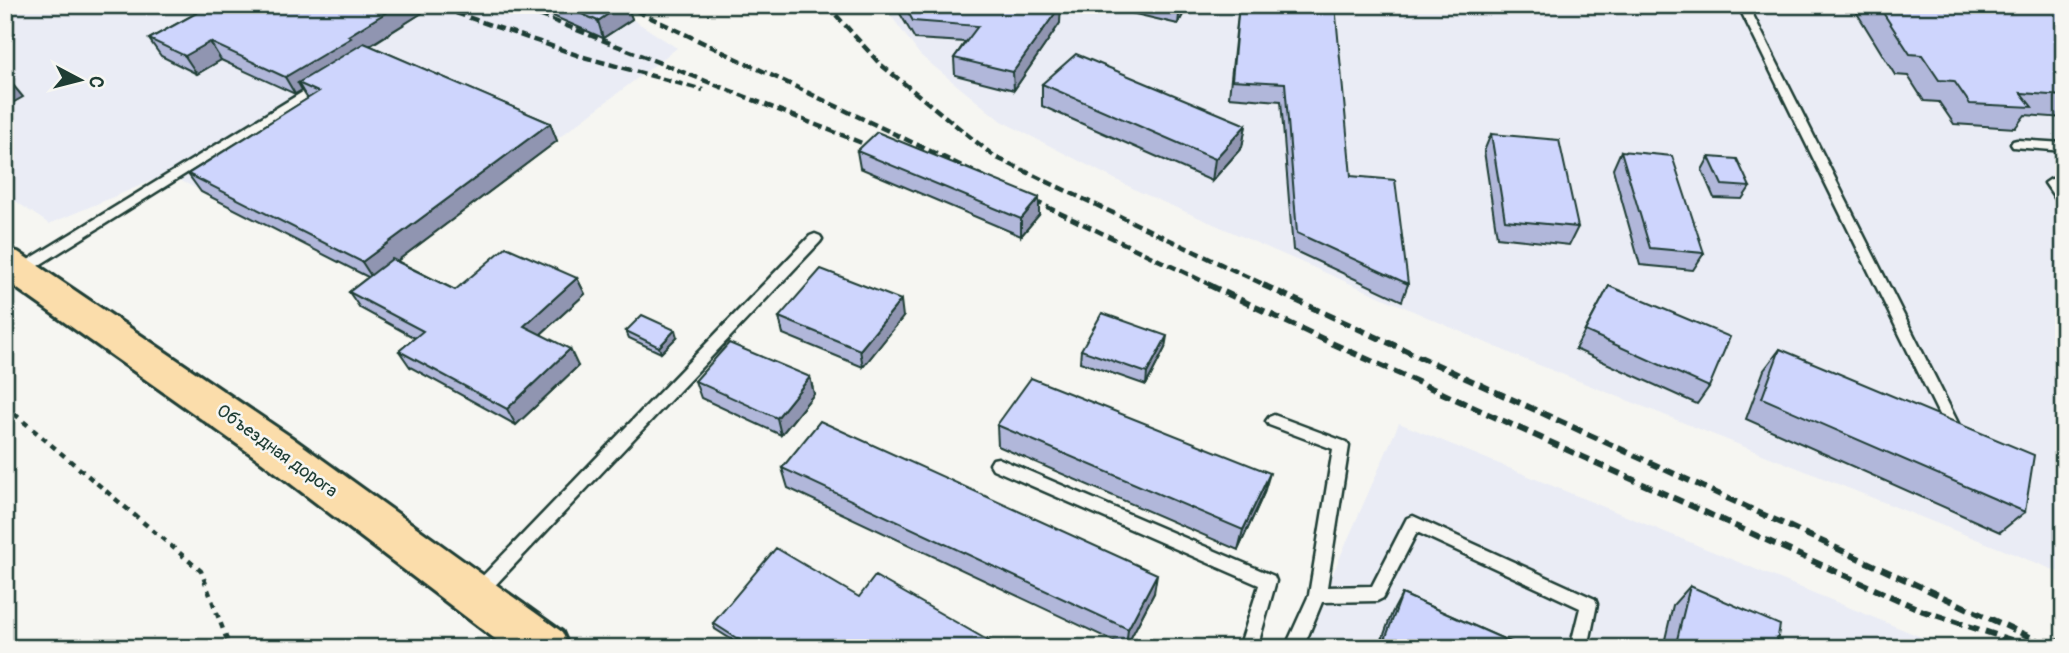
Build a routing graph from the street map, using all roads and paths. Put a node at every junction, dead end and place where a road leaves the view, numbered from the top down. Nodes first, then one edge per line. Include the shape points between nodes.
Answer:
1 (1743, 5) edge
2 (328, 81) edge
3 (2017, 144) dead end
4 (2064, 147) edge
5 (2064, 184) edge
6 (2064, 202) edge
7 (815, 239) dead end
8 (13, 266) edge
9 (5, 406) edge
10 (1274, 421) dead end
11 (1952, 427) edge
12 (998, 464) dead end
13 (1317, 595) junction
14 (475, 596) junction
15 (230, 648) edge
16 (545, 648) edge
17 (1248, 648) edge
18 (1294, 648) edge
19 (1579, 648) edge

1 - 11 lane
2 - 8 lane
3 - 4 lane
5 - 6 lane via 2052,183
7 - 14 lane
8 - 14 main road, Объездная дорога via 276,449
9 - 15 path via 201,571
10 - 13 lane via 1341,446
12 - 17 lane via 1268,581
13 - 18 lane
13 - 19 lane via 1377,593 1413,523 1589,604
14 - 16 main road, Объездная дорога

